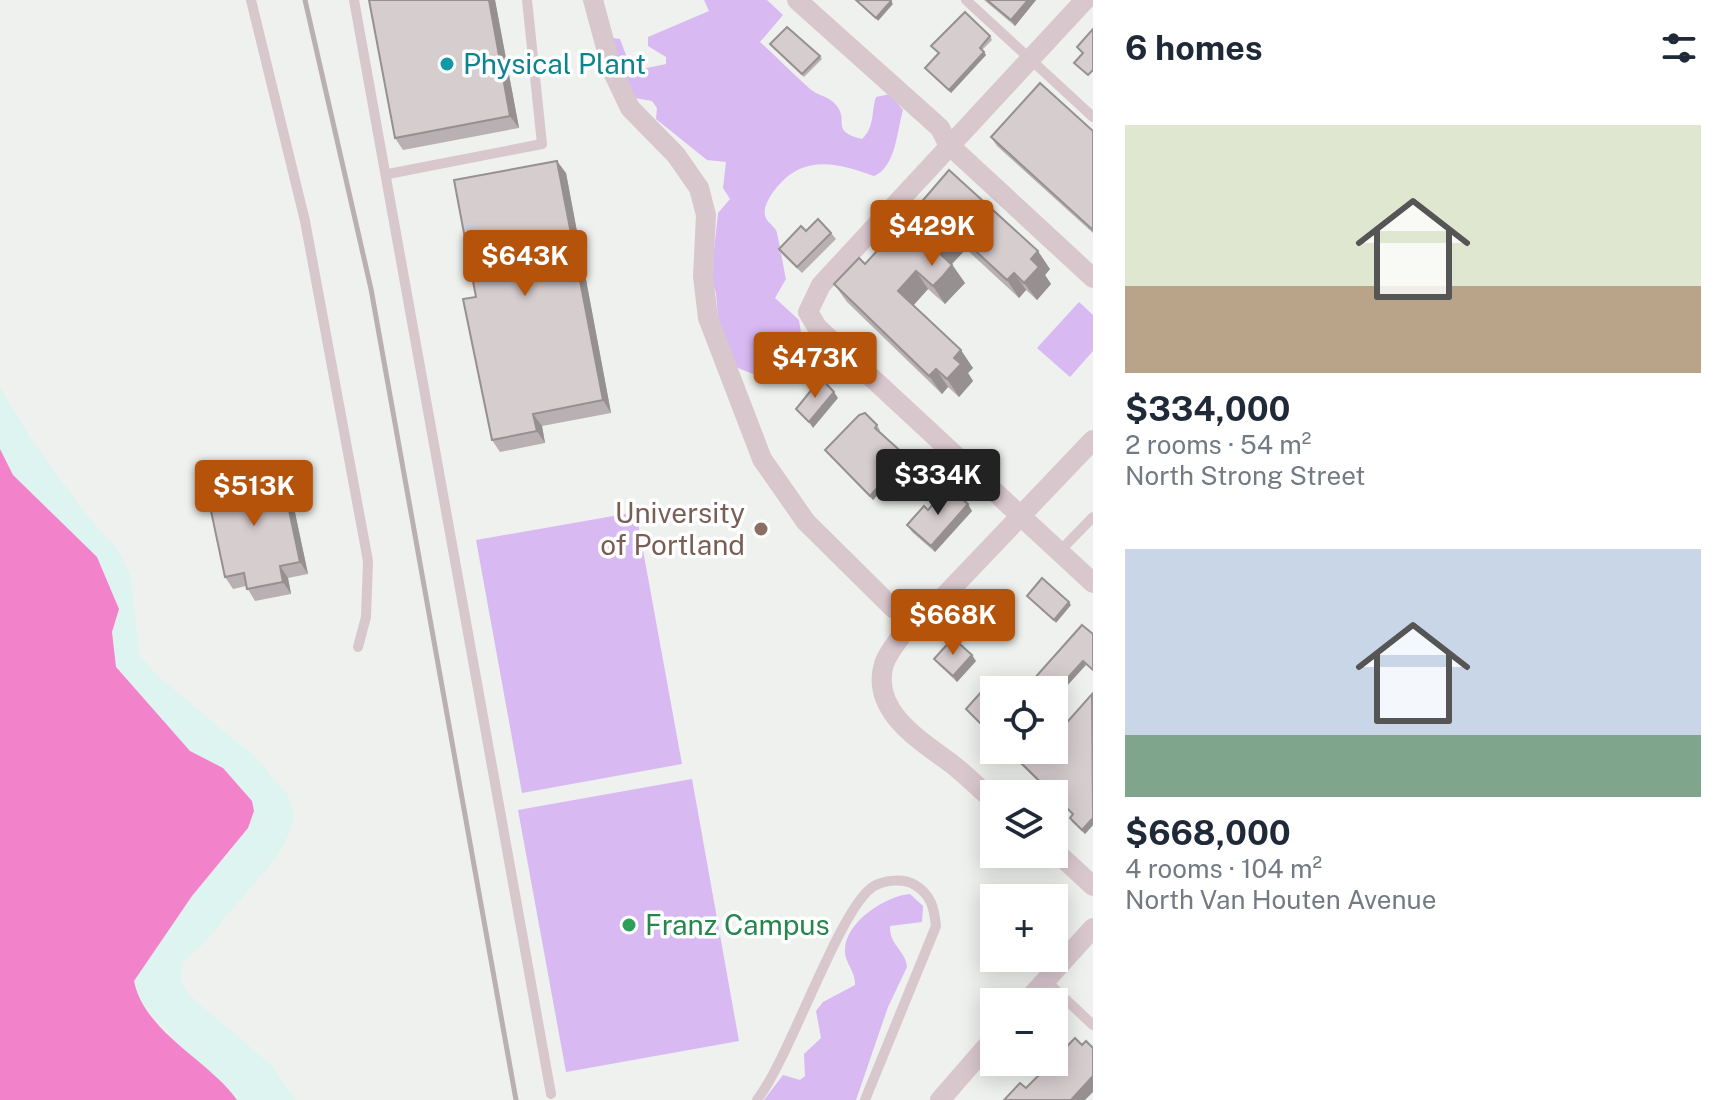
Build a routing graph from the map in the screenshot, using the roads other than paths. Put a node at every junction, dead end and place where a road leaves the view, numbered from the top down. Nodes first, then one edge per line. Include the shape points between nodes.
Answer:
1 (251, 0) edge
2 (354, 0) edge
3 (527, 0) edge
4 (593, 0) edge
5 (797, 0) edge
6 (966, 0) edge
7 (1085, 0) edge
8 (1031, 60) junction
9 (1093, 117) edge
10 (948, 144) junction
11 (388, 174) junction
12 (1093, 278) edge
13 (1093, 440) edge
14 (1022, 517) junction
15 (1093, 517) edge
16 (1059, 552) junction
17 (1093, 583) edge
18 (910, 616) junction
19 (358, 647) dead end
20 (980, 789) edge
21 (1068, 863) edge
22 (1093, 886) edge
23 (1093, 928) edge
24 (1045, 980) junction
25 (1038, 988) edge
26 (1093, 1025) edge
27 (980, 1054) edge
28 (551, 1094) dead end
29 (757, 1100) edge
30 (865, 1100) edge
31 (940, 1100) edge

1 - 19 lane via 305,221 368,561 366,617
2 - 11 lane
3 - 11 lane via 542,144
4 - 18 street via 612,70 630,108 676,155 699,188 706,215 703,276 708,318 762,459 806,522 893,608
5 - 10 street via 940,128
6 - 8 lane
7 - 8 street
8 - 9 lane
8 - 10 street
10 - 12 street
10 - 14 street via 821,285 808,312 817,327
11 - 28 lane
13 - 14 street
14 - 16 street
14 - 18 street via 948,595 923,615
15 - 16 lane
16 - 17 street
18 - 20 street via 884,665 883,694 898,720
21 - 22 street
23 - 24 street
24 - 25 street
24 - 26 lane
27 - 31 street
29 - 30 lane via 787,1053 849,916 873,886 901,880 928,895 936,926

